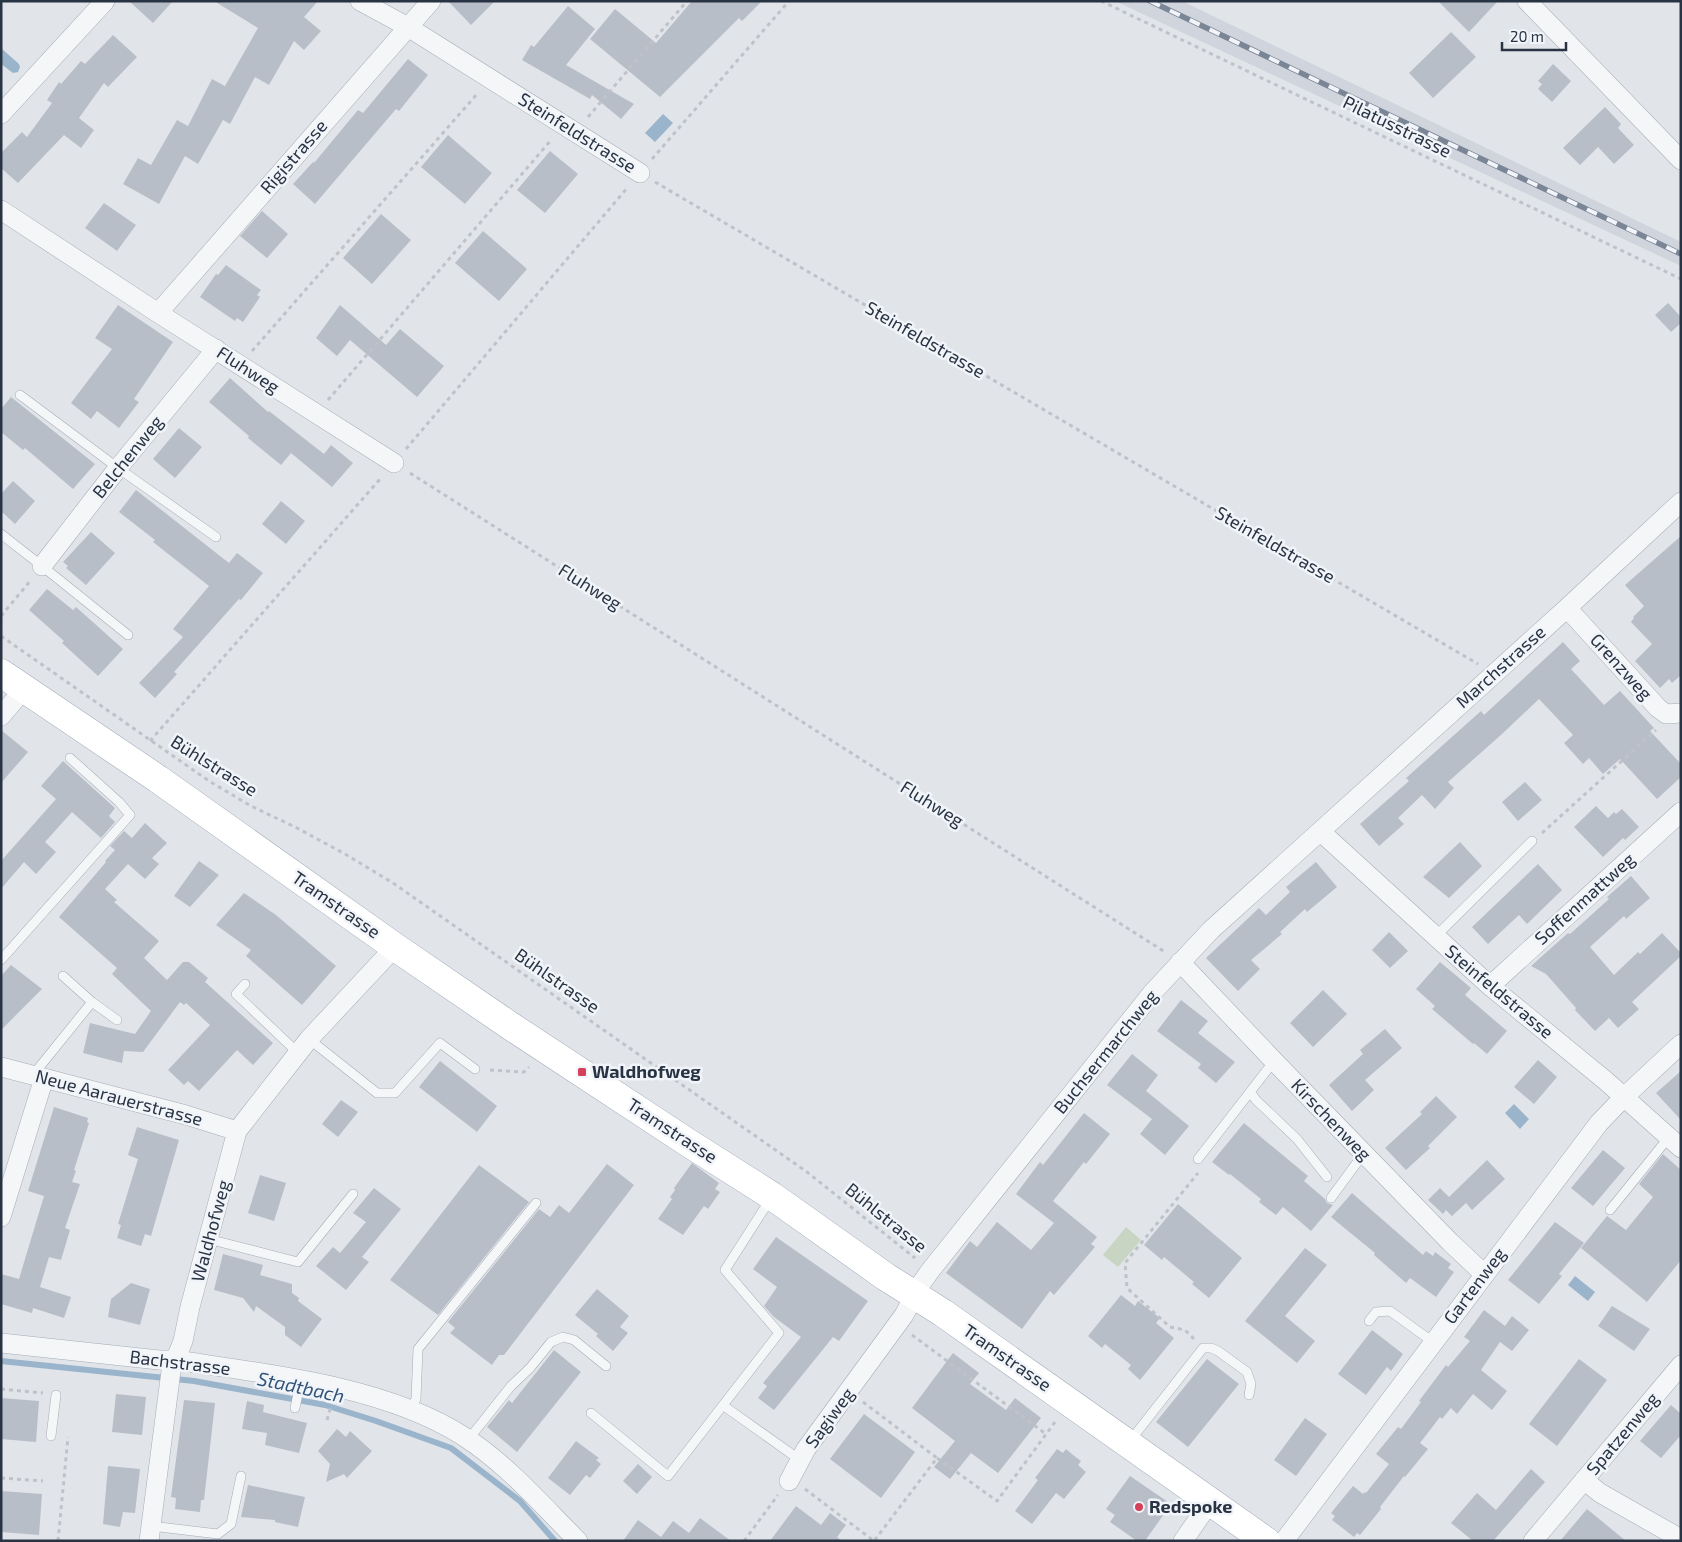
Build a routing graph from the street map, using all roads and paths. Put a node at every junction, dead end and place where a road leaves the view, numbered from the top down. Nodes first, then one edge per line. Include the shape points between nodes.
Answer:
1 (105, 1) edge
2 (360, 1) edge
3 (431, 1) edge
4 (687, 1) edge
5 (789, 1) edge
6 (1102, 1) edge
7 (1527, 1) edge
8 (408, 27) junction
9 (490, 79) junction
10 (1, 114) edge
11 (570, 129) junction
12 (1681, 160) edge
13 (640, 173) junction
14 (1, 210) edge
15 (1681, 279) edge
16 (158, 313) junction
17 (216, 350) junction
18 (240, 365) junction
19 (20, 395) dead end
20 (317, 414) junction
21 (394, 463) junction
22 (118, 468) junction
23 (1681, 502) edge
24 (1, 534) edge
25 (216, 537) dead end
26 (42, 566) junction
27 (1567, 608) junction
28 (1, 616) edge
29 (128, 635) dead end
30 (1, 636) edge
31 (1, 673) edge
32 (1490, 677) junction
33 (24, 689) junction
34 (1673, 714) edge
35 (1, 716) edge
36 (150, 741) junction
37 (70, 758) dead end
38 (1681, 812) edge
39 (1321, 832) junction
40 (1532, 841) joint
41 (1435, 937) junction
42 (395, 946) junction
43 (1, 960) edge
44 (1180, 962) junction
45 (63, 976) dead end
46 (245, 984) dead end
47 (1490, 986) junction
48 (92, 1002) junction
49 (117, 1020) dead end
50 (1681, 1044) edge
51 (303, 1046) junction
52 (545, 1047) junction
53 (1274, 1061) junction
54 (1, 1067) edge
55 (476, 1069) joint
56 (38, 1076) junction
57 (1250, 1092) junction
58 (1624, 1097) junction
59 (237, 1131) junction
60 (1675, 1142) edge
61 (1364, 1153) junction
62 (1198, 1159) dead end
63 (1200, 1170) dead end
64 (1327, 1177) dead end
65 (353, 1194) dead end
66 (772, 1196) junction
67 (1331, 1198) dead end
68 (536, 1203) dead end
69 (1610, 1210) dead end
70 (1, 1217) edge
71 (208, 1238) junction
72 (930, 1271) junction
73 (1484, 1274) junction
74 (915, 1294) junction
75 (1369, 1321) dead end
76 (897, 1324) junction
77 (1433, 1342) junction
78 (1, 1343) edge
79 (1203, 1348) junction
80 (1681, 1365) edge
81 (606, 1366) dead end
82 (172, 1372) junction
83 (301, 1379) junction
84 (1, 1389) edge
85 (848, 1392) junction
86 (56, 1395) joint
87 (1249, 1395) dead end
88 (1070, 1402) junction
89 (724, 1406) junction
90 (295, 1408) dead end
91 (411, 1410) junction
92 (591, 1412) dead end
93 (329, 1413) dead end
94 (327, 1420) dead end
95 (68, 1431) dead end
96 (1046, 1434) junction
97 (52, 1436) dead end
98 (468, 1440) junction
99 (1128, 1443) junction
100 (937, 1458) junction
101 (800, 1460) junction
102 (241, 1476) dead end
103 (1, 1478) edge
104 (790, 1480) junction
105 (1584, 1480) junction
106 (43, 1481) dead end
107 (1210, 1502) junction
108 (150, 1534) edge
109 (1681, 1539) edge
110 (58, 1541) edge
111 (578, 1541) edge
112 (744, 1541) edge
113 (874, 1541) edge
114 (1183, 1541) edge
115 (1266, 1541) edge
116 (1284, 1541) edge
117 (1533, 1541) edge

1 - 10 street
2 - 8 street, Steinfeldstrasse
3 - 8 street, Rigistrasse
4 - 11 path
5 - 13 path
6 - 15 path, Pilatusstrasse
7 - 12 street
8 - 9 street, Steinfeldstrasse
8 - 16 street, Rigistrasse
9 - 11 street, Steinfeldstrasse
9 - 18 path
11 - 13 street, Steinfeldstrasse
11 - 20 path
13 - 21 path
13 - 32 path, Steinfeldstrasse via 1479,664
14 - 16 street, Fluhweg
16 - 17 street, Fluhweg
17 - 18 street, Fluhweg
17 - 22 street, Belchenweg
18 - 20 street, Fluhweg
19 - 22 lane
20 - 21 street, Fluhweg
21 - 36 path
21 - 44 path, Fluhweg
22 - 25 lane
22 - 26 street, Belchenweg
23 - 27 street, Marchstrasse
24 - 26 lane
26 - 28 path
26 - 29 lane
27 - 32 street, Marchstrasse
27 - 34 street, Grenzweg
30 - 36 path, Bühlstrasse
31 - 33 main road, Tramstrasse
32 - 39 street, Marchstrasse
33 - 35 street
33 - 42 main road, Tramstrasse
34 - 40 path
36 - 72 path, Bühlstrasse via 208,781 393,883 808,1172
37 - 43 lane via 130,815
38 - 47 street, Soffenmattweg
39 - 41 street, Steinfeldstrasse
39 - 44 street, Buchsermarchweg via 1211,930
40 - 41 lane
41 - 47 street, Steinfeldstrasse
42 - 51 street, Waldhofweg
42 - 52 main road, Tramstrasse
44 - 53 street, Kirschenweg
44 - 72 street, Buchsermarchweg
45 - 48 lane
46 - 51 lane via 236,994
47 - 58 street, Steinfeldstrasse
48 - 49 lane
48 - 56 lane
50 - 58 street, Gartenweg
51 - 55 lane via 377,1093 395,1093 440,1043
51 - 59 street, Waldhofweg
52 - 55 path via 524,1072
52 - 66 main road, Tramstrasse
53 - 57 lane
53 - 61 street, Kirschenweg
54 - 56 street, Neue Aarauerstrasse
56 - 59 street, Neue Aarauerstrasse
56 - 70 street
57 - 62 lane
57 - 64 lane via 1297,1139
58 - 60 street, Steinfeldstrasse
58 - 73 street, Gartenweg via 1599,1123
59 - 71 street, Waldhofweg
60 - 69 lane
61 - 67 lane
61 - 73 street, Kirschenweg
63 - 79 path via 1125,1263 1127,1288 1170,1327 1185,1330
65 - 71 lane via 298,1262
66 - 74 main road, Tramstrasse
66 - 89 lane via 725,1270 780,1333
68 - 91 lane via 418,1349 416,1399
71 - 82 street, Waldhofweg via 183,1341
72 - 74 street, Buchsermarchweg
73 - 77 street, Gartenweg
74 - 76 street, Sagiweg
74 - 88 main road, Tramstrasse
75 - 77 lane via 1376,1312 1390,1311
76 - 85 street, Sagiweg
76 - 96 path
77 - 116 street, Gartenweg
78 - 82 street, Bachstrasse via 158,1360
79 - 87 lane via 1218,1351 1247,1372 1251,1384
79 - 99 lane
80 - 105 street, Spatzenweg
81 - 98 lane via 574,1340 563,1337 551,1342
82 - 83 street, Bachstrasse
82 - 108 street, Waldhofweg
83 - 90 lane
83 - 91 street, Bachstrasse
84 - 86 path
85 - 100 path
85 - 101 street, Sagiweg
86 - 97 lane
88 - 96 path
88 - 99 main road, Tramstrasse
89 - 92 lane via 668,1476
89 - 101 lane
91 - 98 street, Bachstrasse
93 - 94 path
95 - 110 path
96 - 100 path via 996,1501
98 - 111 street, Bachstrasse via 510,1474
99 - 107 main road, Tramstrasse
100 - 113 path
101 - 104 street, Sagiweg
102 - 108 lane via 231,1524 218,1534
103 - 106 path
104 - 112 path
104 - 113 path
105 - 109 street, Spatzenweg via 1600,1493
105 - 117 street, Spatzenweg
107 - 114 street
107 - 115 main road, Tramstrasse

